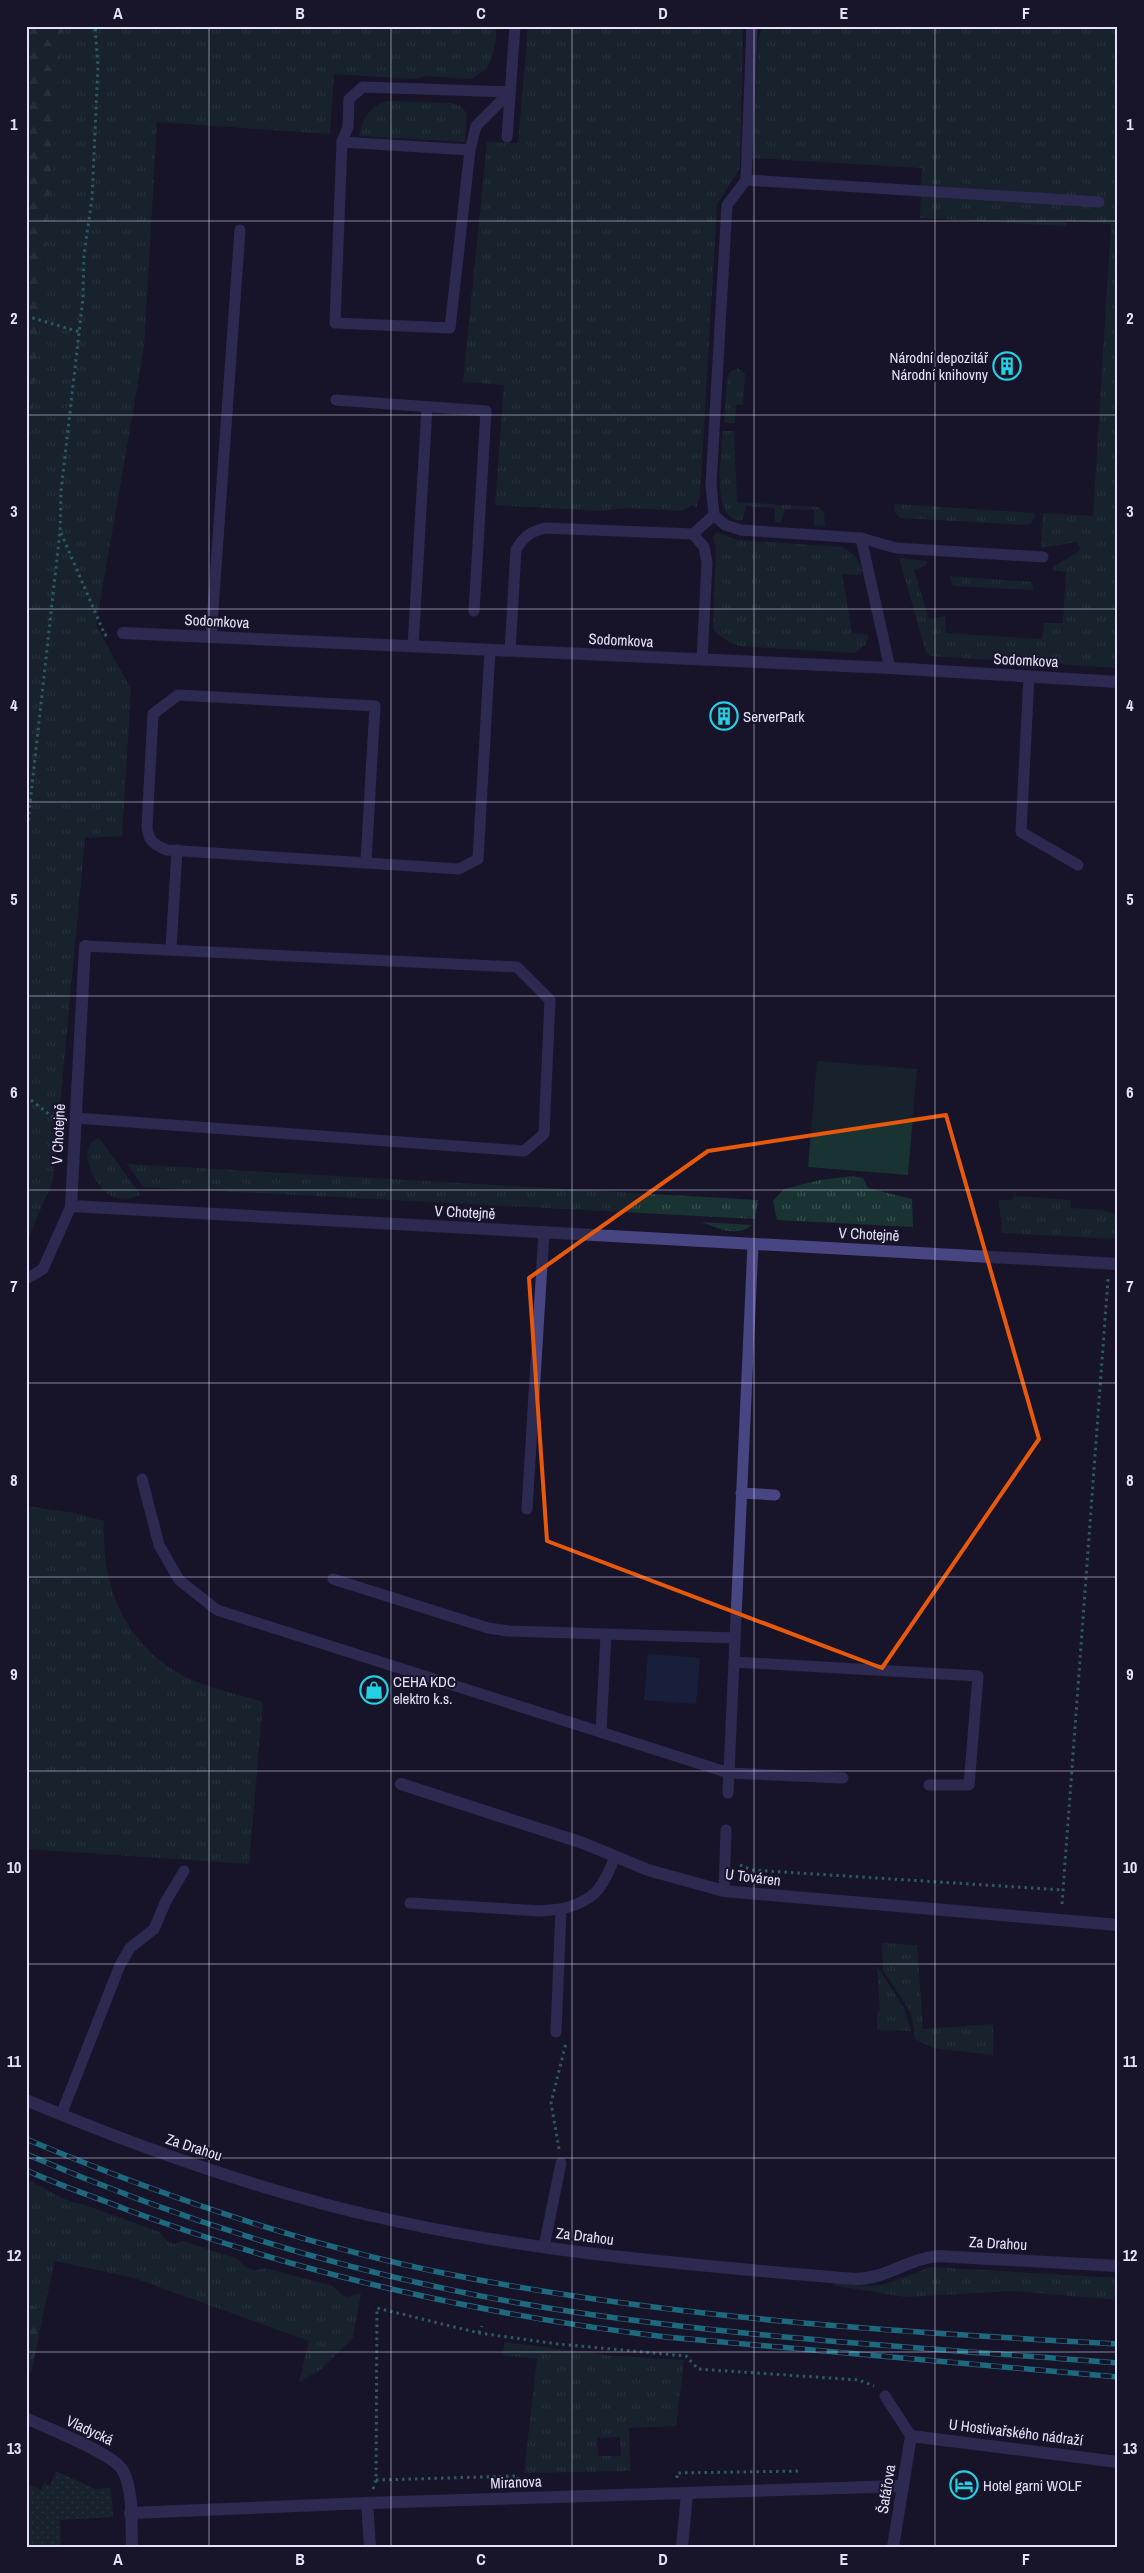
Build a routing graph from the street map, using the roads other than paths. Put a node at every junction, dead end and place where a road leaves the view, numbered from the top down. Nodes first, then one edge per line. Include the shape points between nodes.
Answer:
1 (514, 26) edge
2 (752, 26) edge
3 (510, 92) junction
4 (507, 137) dead end
5 (342, 142) junction
6 (470, 150) junction
7 (746, 180) junction
8 (1099, 202) dead end
9 (240, 230) dead end
10 (336, 400) dead end
11 (427, 407) junction
12 (714, 515) junction
13 (693, 534) junction
14 (861, 538) junction
15 (1044, 556) dead end
16 (474, 611) dead end
17 (123, 633) road end
18 (211, 637) junction
19 (413, 646) junction
20 (490, 650) junction
21 (510, 651) junction
22 (702, 660) junction
23 (890, 668) junction
24 (1029, 676) junction
25 (1118, 682) edge
26 (177, 850) junction
27 (366, 861) junction
28 (1078, 865) dead end
29 (85, 946) joint
30 (171, 949) junction
31 (76, 1118) junction
32 (71, 1206) junction
33 (544, 1232) junction
34 (753, 1244) junction
35 (1113, 1264) edge
36 (26, 1280) edge
37 (142, 1479) dead end
38 (741, 1493) junction
39 (776, 1495) dead end
40 (527, 1509) dead end
41 (333, 1579) dead end
42 (606, 1636) junction
43 (735, 1638) junction
44 (734, 1662) junction
45 (601, 1731) junction
46 (729, 1773) junction
47 (843, 1778) dead end
48 (400, 1784) dead end
49 (929, 1785) dead end
50 (728, 1793) dead end
51 (726, 1830) dead end
52 (615, 1858) junction
53 (184, 1871) dead end
54 (724, 1891) junction
55 (410, 1903) dead end
56 (561, 1909) junction
57 (1118, 1925) edge
58 (556, 2032) dead end
59 (26, 2100) edge
60 (61, 2115) junction
61 (562, 2163) dead end
62 (544, 2247) junction
63 (1118, 2266) edge
64 (885, 2396) road end
65 (26, 2418) edge
66 (910, 2436) junction
67 (1118, 2462) edge
68 (903, 2486) junction
69 (687, 2494) junction
70 (367, 2502) junction
71 (130, 2513) junction
72 (132, 2547) edge
73 (370, 2547) edge
74 (682, 2547) edge
75 (894, 2547) edge

1 - 3 lane
2 - 7 lane
3 - 4 lane
3 - 5 lane via 362,88 349,98 348,127
3 - 6 lane via 476,126
5 - 6 lane
5 - 6 lane via 335,323 450,328
7 - 8 lane
7 - 12 lane via 727,205 711,484
9 - 18 lane
10 - 11 lane
11 - 16 lane via 486,411
11 - 19 lane
12 - 13 lane
12 - 14 lane via 725,525 741,530
13 - 21 lane via 545,528 532,532 522,539 516,550
13 - 22 lane via 704,547 707,562
14 - 15 lane via 896,548
14 - 23 lane
17 - 18 street, Sodomkova
18 - 19 street, Sodomkova
19 - 20 street, Sodomkova
20 - 21 street, Sodomkova
20 - 27 lane via 478,859 459,869
21 - 22 street, Sodomkova
22 - 23 street, Sodomkova
23 - 24 street, Sodomkova
24 - 25 street, Sodomkova
24 - 28 lane via 1021,832
26 - 27 lane
26 - 27 lane via 166,850 152,842 147,827 153,714 178,694 375,706
26 - 30 lane
29 - 30 lane
29 - 31 street, V Chotejně
30 - 31 lane via 517,967 550,1000 544,1134 524,1151
31 - 32 street, V Chotejně
32 - 33 street, V Chotejně
32 - 36 lane via 43,1269
33 - 34 street, V Chotejně
33 - 40 lane
34 - 35 street, V Chotejně
34 - 38 lane
37 - 45 lane via 159,1544 179,1580 217,1610
38 - 39 lane
38 - 43 lane
41 - 42 lane via 488,1628
42 - 43 lane
42 - 45 lane
43 - 44 lane
44 - 46 lane
44 - 49 lane via 978,1676 969,1785
45 - 46 lane
46 - 47 lane
46 - 50 lane
48 - 52 street, U Továren via 583,1843
51 - 54 lane
52 - 54 street, U Továren via 672,1878
52 - 56 lane via 600,1889 590,1900
53 - 60 lane via 154,1929 130,1948 120,1965
54 - 57 street, U Továren
55 - 56 lane via 541,1911
56 - 58 lane
59 - 60 street, Za Drahou
60 - 62 street, Za Drahou via 171,2157 316,2202 439,2230
61 - 62 lane
62 - 63 street, Za Drahou via 672,2263 854,2279 880,2277 919,2260 938,2256
64 - 66 lane
65 - 71 street, Vladycká via 116,2462 126,2477
66 - 67 street, U Hostivařského nádraží
66 - 68 street, Šafářova
68 - 69 street, Miranova
68 - 75 street, Šafářova
69 - 70 street, Miranova
69 - 74 street
70 - 71 street, Miranova
70 - 73 street
71 - 72 street, Vladycká

